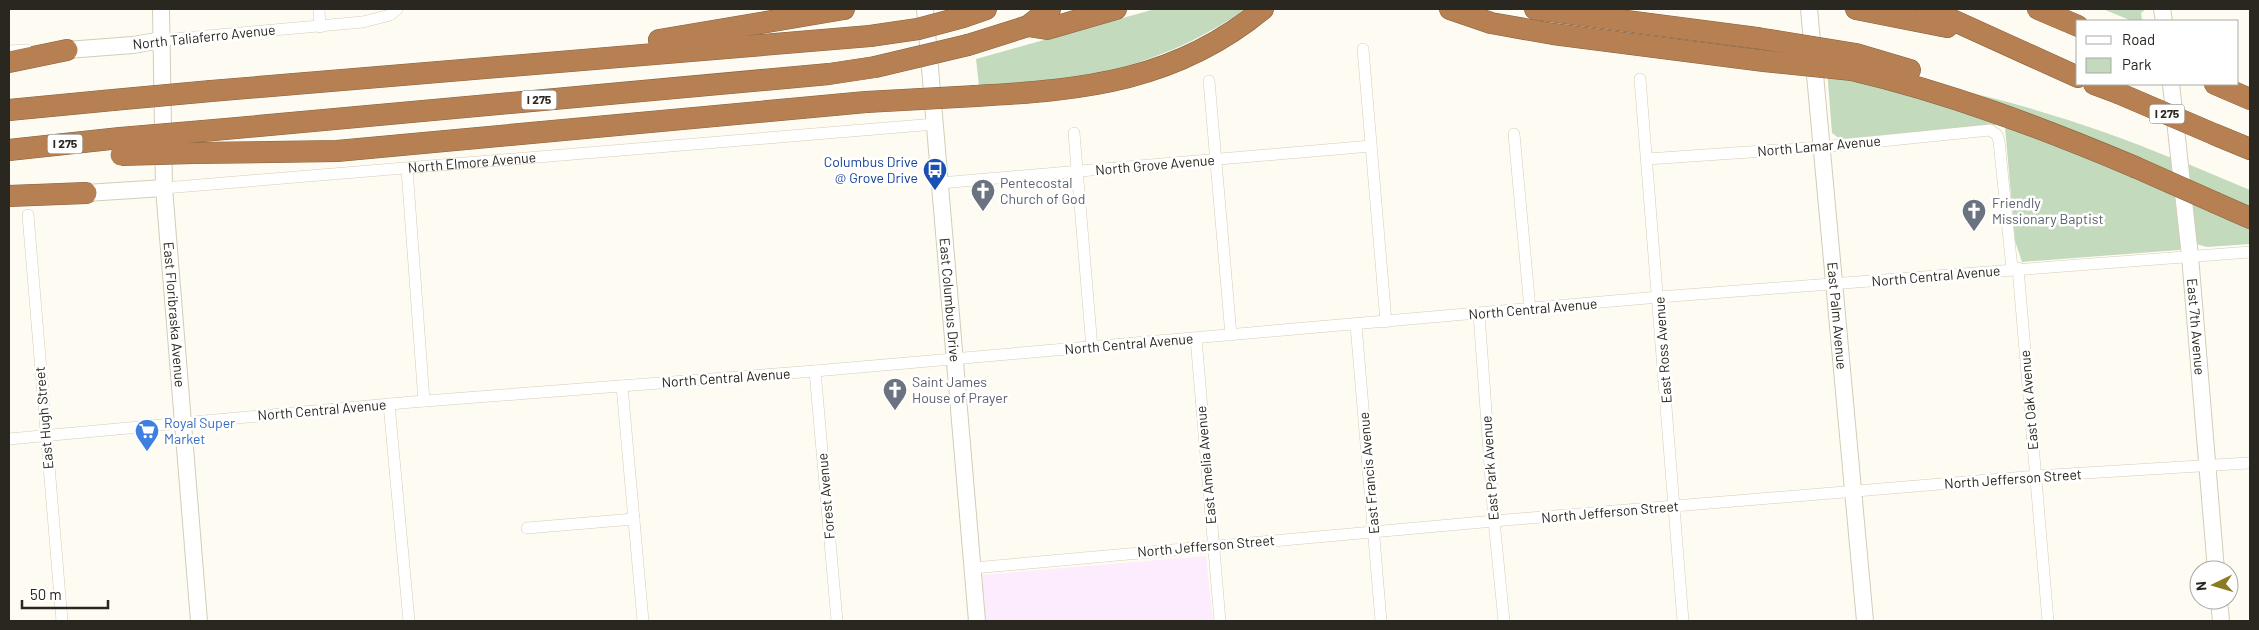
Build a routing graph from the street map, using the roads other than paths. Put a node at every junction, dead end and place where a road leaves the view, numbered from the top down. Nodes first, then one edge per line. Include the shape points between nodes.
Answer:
1 (161, 9) edge
2 (319, 9) edge
3 (844, 9) edge
4 (925, 9) edge
5 (986, 9) edge
6 (1050, 9) edge
7 (1116, 9) edge
8 (1263, 9) edge
9 (1450, 9) edge
10 (1536, 9) edge
11 (1809, 9) edge
12 (1856, 9) edge
13 (1928, 9) edge
14 (2038, 9) edge
15 (396, 10) edge
16 (2076, 25) edge
17 (320, 26) junction
18 (1028, 26) junction
19 (162, 40) junction
20 (2003, 44) junction
21 (1363, 49) dead end
22 (67, 50) junction
23 (9, 51) edge
24 (588, 58) junction
25 (9, 62) edge
26 (1854, 62) junction
27 (2076, 76) edge
28 (1640, 79) dead end
29 (1209, 81) dead end
30 (2096, 85) edge
31 (2171, 85) edge
32 (2217, 85) edge
33 (2250, 100) edge
34 (9, 110) edge
35 (934, 124) junction
36 (1990, 130) joint
37 (1074, 133) dead end
38 (1514, 134) dead end
39 (120, 146) junction
40 (1371, 146) junction
41 (1822, 146) junction
42 (2250, 149) edge
43 (10, 150) edge
44 (1647, 159) junction
45 (1215, 160) junction
46 (407, 169) junction
47 (1076, 171) junction
48 (940, 183) junction
49 (164, 188) junction
50 (86, 193) junction
51 (9, 196) edge
52 (9, 200) edge
53 (28, 216) dead end
54 (2250, 218) edge
55 (2250, 252) edge
56 (2190, 256) junction
57 (2015, 268) junction
58 (1836, 285) junction
59 (1659, 298) junction
60 (1530, 309) junction
61 (1479, 314) junction
62 (1386, 322) junction
63 (1356, 325) junction
64 (1231, 335) junction
65 (1196, 338) junction
66 (1092, 348) junction
67 (954, 359) junction
68 (815, 371) junction
69 (622, 386) junction
70 (424, 401) junction
71 (390, 404) junction
72 (183, 423) junction
73 (46, 435) junction
74 (9, 438) edge
75 (2248, 463) dead end
76 (2207, 466) junction
77 (2036, 476) junction
78 (1854, 492) junction
79 (1675, 507) junction
80 (634, 519) junction
81 (1494, 521) junction
82 (526, 528) dead end
83 (1374, 532) junction
84 (1213, 546) junction
85 (2215, 560) edge
86 (973, 568) junction
87 (62, 621) edge
88 (199, 621) edge
89 (409, 621) edge
90 (643, 621) edge
91 (837, 621) edge
92 (977, 621) edge
93 (1220, 621) edge
94 (1381, 621) edge
95 (1504, 621) edge
96 (1683, 621) edge
97 (1865, 621) edge
98 (2048, 621) edge

1 - 19 street, East Floribraska Avenue
2 - 17 street
3 - 24 highway via 643,43
4 - 35 street, East Columbus Drive
5 - 24 highway, bridge via 918,28 870,36
6 - 18 highway, I 275
7 - 18 highway via 1047,29
8 - 39 highway, bridge via 1212,44 1184,58 1103,84 1068,89 866,102 338,151 194,153
9 - 26 highway, bridge via 1491,23 1553,34 1764,61
10 - 26 highway, bridge via 1756,38
11 - 41 street, East Palm Avenue
12 - 20 highway via 1932,23
13 - 20 highway
14 - 16 highway
15 - 17 street, North Taliaferro Avenue via 374,20
17 - 19 street, North Taliaferro Avenue
18 - 39 highway, I 275, bridge via 968,45 875,67 829,74 203,131
19 - 22 street, North Taliaferro Avenue
19 - 49 street, East Floribraska Avenue
20 - 27 highway
21 - 40 street
22 - 23 street, North Taliaferro Avenue
22 - 25 highway
24 - 34 highway, bridge
26 - 54 highway, bridge via 1918,72 2029,118 2063,137
28 - 44 street, East Ross Avenue
29 - 45 street
30 - 42 highway, I 275, bridge
31 - 56 street, East 7th Avenue
32 - 33 highway
35 - 46 street, North Elmore Avenue
35 - 48 street, East Columbus Drive
36 - 41 street, North Lamar Avenue
36 - 57 street, East Oak Avenue via 2000,142
37 - 47 street
38 - 60 street
39 - 43 highway, I 275
40 - 45 street, North Grove Avenue
40 - 62 street
41 - 44 street, North Lamar Avenue
41 - 58 street, East Palm Avenue
44 - 59 street, East Ross Avenue
45 - 47 street, North Grove Avenue
45 - 64 street
46 - 49 street, North Elmore Avenue
46 - 70 street
47 - 48 street, North Grove Avenue
47 - 66 street
48 - 67 street, East Columbus Drive
49 - 50 street, North Elmore Avenue
49 - 72 street, East Floribraska Avenue
50 - 51 highway
50 - 52 street, North Elmore Avenue
53 - 73 street, East Hugh Street
55 - 56 street, North Central Avenue
56 - 57 street, North Central Avenue
56 - 76 street, East 7th Avenue
57 - 58 street, North Central Avenue
57 - 77 street, East Oak Avenue
58 - 59 street, North Central Avenue
58 - 78 street, East Palm Avenue
59 - 60 street, North Central Avenue
59 - 79 street, East Ross Avenue
60 - 61 street, North Central Avenue
61 - 62 street, North Central Avenue
61 - 81 street, East Park Avenue
62 - 63 street, North Central Avenue
63 - 64 street, North Central Avenue
63 - 83 street, East Francis Avenue
64 - 65 street, North Central Avenue
65 - 66 street, North Central Avenue
65 - 84 street, East Amelia Avenue
66 - 67 street, North Central Avenue
67 - 68 street, North Central Avenue
67 - 86 street, East Columbus Drive
68 - 69 street, North Central Avenue
68 - 91 street, Forest Avenue
69 - 70 street, North Central Avenue
69 - 80 street
70 - 71 street, North Central Avenue
71 - 72 street, North Central Avenue
71 - 89 street
72 - 73 street, North Central Avenue
72 - 88 street, East Floribraska Avenue
73 - 74 street, North Central Avenue
73 - 87 street, East Hugh Street
75 - 76 street, North Jefferson Street
76 - 77 street, North Jefferson Street
76 - 85 street, East 7th Avenue
77 - 78 street, North Jefferson Street
77 - 98 street, East Oak Avenue
78 - 79 street, North Jefferson Street
78 - 97 street, East Palm Avenue
79 - 81 street, North Jefferson Street
79 - 96 street, East Ross Avenue
80 - 82 street
80 - 90 street
81 - 83 street, North Jefferson Street
81 - 95 street, East Park Avenue
83 - 84 street, North Jefferson Street
83 - 94 street, East Francis Avenue
84 - 86 street, North Jefferson Street
84 - 93 street, East Amelia Avenue
86 - 92 street, East Columbus Drive

